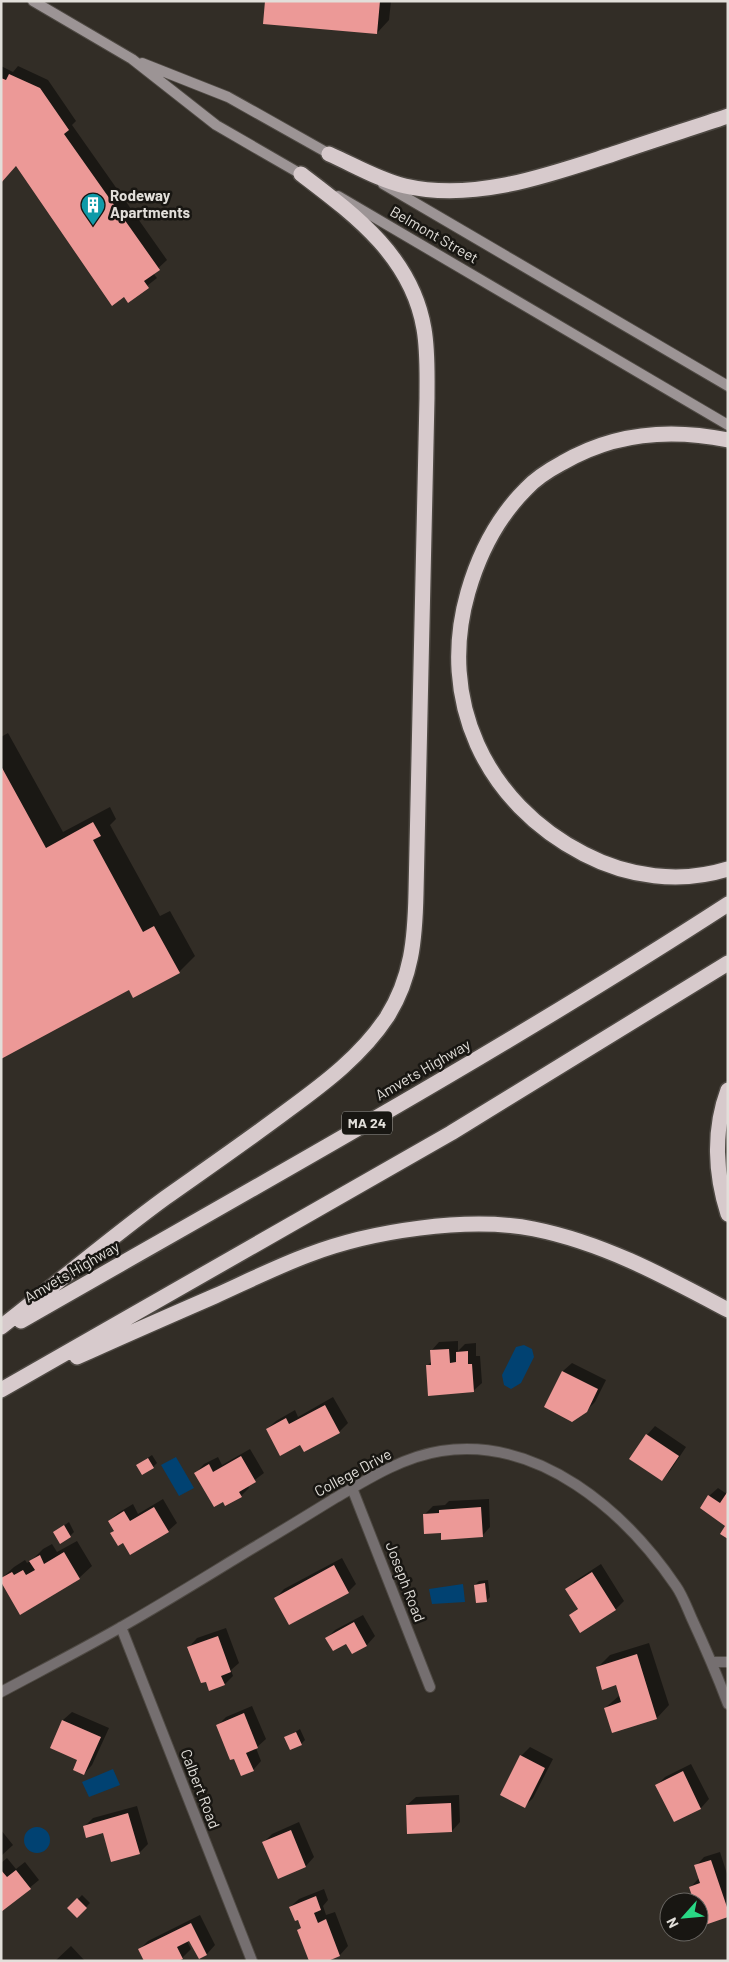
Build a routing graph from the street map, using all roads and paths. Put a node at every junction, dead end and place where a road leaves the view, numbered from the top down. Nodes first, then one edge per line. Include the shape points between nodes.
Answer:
1 (32, 1) edge
2 (132, 59) junction
3 (728, 116) edge
4 (329, 154) junction
5 (300, 174) junction
6 (728, 386) edge
7 (728, 425) edge
8 (728, 440) edge
9 (728, 869) edge
10 (728, 904) edge
11 (728, 964) edge
12 (728, 1090) edge
13 (728, 1214) edge
14 (728, 1310) edge
15 (1, 1327) edge
16 (1, 1333) edge
17 (2, 1390) edge
18 (352, 1488) junction
19 (121, 1627) junction
20 (712, 1662) junction
21 (728, 1662) edge
22 (430, 1687) dead end
23 (1, 1692) edge
24 (728, 1704) edge
25 (252, 1961) edge

1 - 2 main road, Belmont Street
2 - 4 main road, Belmont Street via 228,97
2 - 5 main road, Belmont Street via 216,125
3 - 4 highway via 551,174 481,188 452,190 405,186
4 - 6 main road, Belmont Street
5 - 7 main road, Belmont Street
5 - 15 highway via 357,218 394,256 416,298 426,341 416,893 411,963 387,1017 346,1065 164,1199
8 - 9 highway via 664,433 631,436 600,444 549,470 527,488 504,514 486,544 462,610 458,647 459,682 474,738 502,786 540,826 567,846 597,861 629,871 651,876 675,876
10 - 16 highway, Amvets Highway / MA 24 via 428,1087
11 - 17 highway via 452,1132
12 - 13 highway via 722,1113 717,1171
14 - 17 highway via 659,1273 607,1250 557,1234 509,1225 424,1228 372,1236 308,1255
18 - 19 street, College Drive
18 - 20 street, College Drive via 370,1477 441,1451 488,1451 550,1469 597,1499 647,1548 678,1588
18 - 22 street, Joseph Road
19 - 23 street, College Drive
19 - 25 street, Calbert Road
20 - 21 street
20 - 24 street, College Drive

